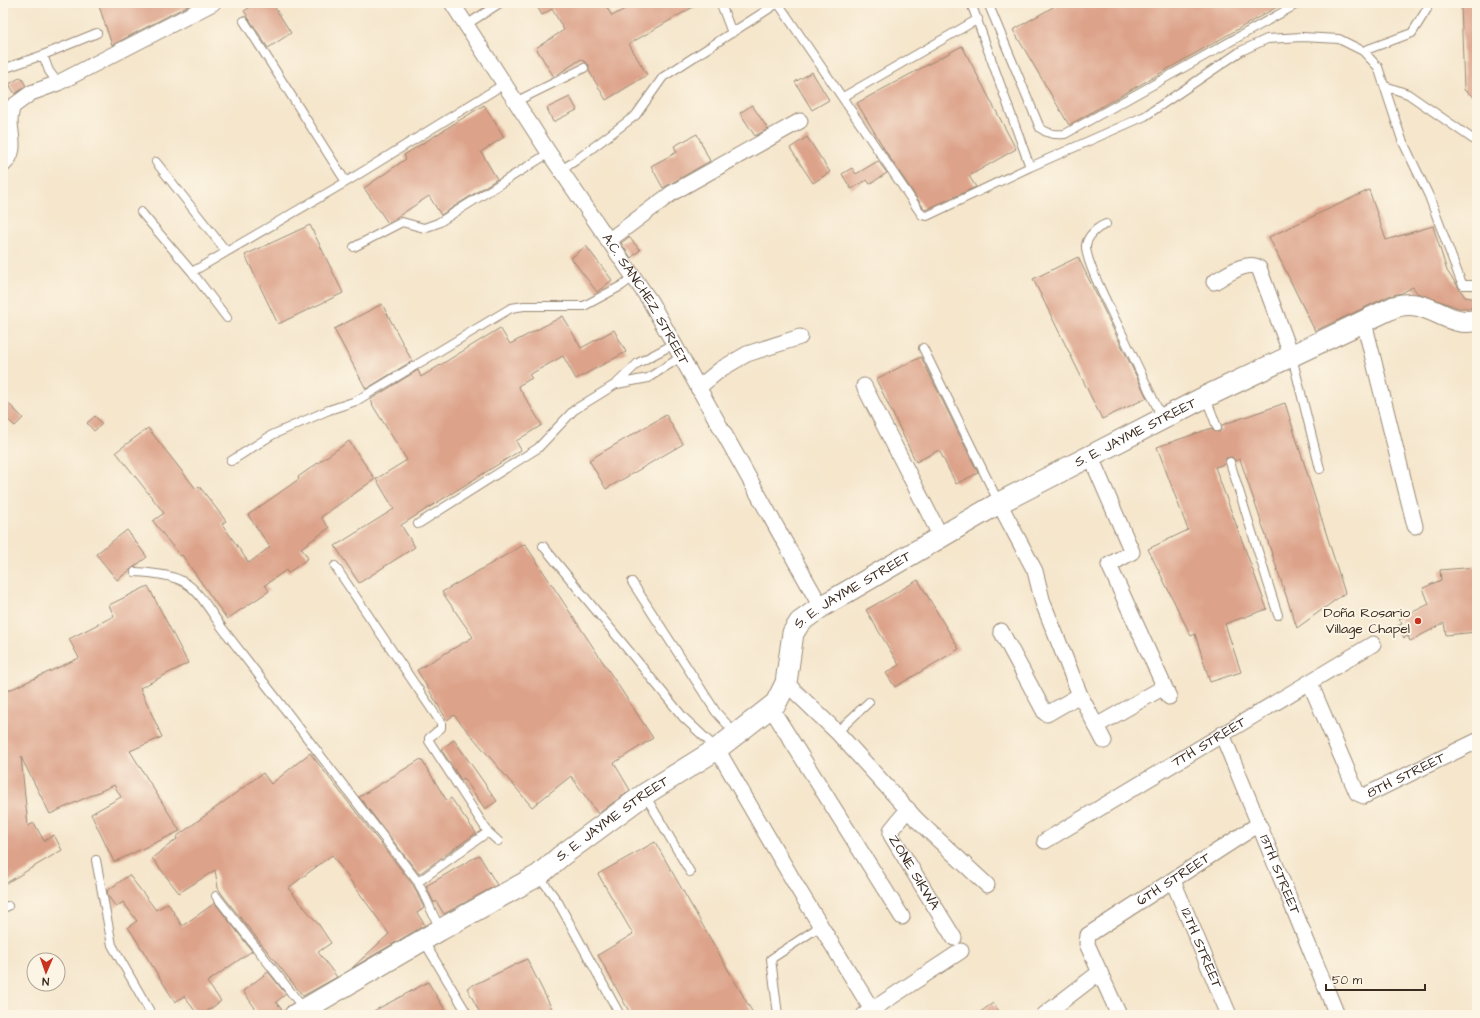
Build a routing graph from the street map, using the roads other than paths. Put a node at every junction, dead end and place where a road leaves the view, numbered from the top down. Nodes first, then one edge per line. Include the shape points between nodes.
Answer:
1 (213, 3) edge
2 (452, 3) edge
3 (500, 3) edge
4 (778, 3) edge
5 (971, 3) edge
6 (988, 3) edge
7 (1299, 3) edge
8 (721, 4) edge
9 (1427, 9) dead end
10 (978, 19) junction
11 (244, 21) dead end
12 (466, 25) junction
13 (97, 33) dead end
14 (732, 33) junction
15 (1363, 51) junction
16 (43, 55) junction
17 (584, 68) dead end
18 (3, 69) edge
19 (58, 83) junction
20 (504, 84) junction
21 (1385, 86) junction
22 (843, 97) junction
23 (516, 101) junction
24 (800, 121) dead end
25 (1477, 142) edge
26 (549, 153) junction
27 (156, 162) dead end
28 (3, 165) edge
29 (1030, 167) junction
30 (561, 170) junction
31 (346, 182) junction
32 (141, 212) dead end
33 (1106, 224) dead end
34 (608, 241) junction
35 (354, 247) dead end
36 (226, 251) junction
37 (192, 272) junction
38 (633, 277) junction
39 (1214, 282) dead end
40 (1477, 285) edge
41 (227, 318) dead end
42 (1477, 320) edge
43 (1364, 322) junction
44 (800, 337) dead end
45 (674, 344) junction
46 (923, 348) dead end
47 (681, 357) junction
48 (1292, 357) junction
49 (616, 384) junction
50 (864, 386) dead end
51 (698, 388) junction
52 (1205, 397) junction
53 (1162, 419) junction
54 (1216, 427) dead end
55 (1090, 455) junction
56 (231, 461) dead end
57 (1230, 462) dead end
58 (1320, 469) dead end
59 (998, 503) junction
60 (418, 524) dead end
61 (1415, 526) dead end
62 (941, 537) junction
63 (543, 546) dead end
64 (335, 566) dead end
65 (135, 572) dead end
66 (632, 582) dead end
67 (821, 607) junction
68 (1278, 615) dead end
69 (1001, 631) dead end
70 (1373, 644) dead end
71 (786, 682) junction
72 (1310, 683) junction
73 (1080, 695) junction
74 (869, 702) dead end
75 (771, 708) junction
76 (1096, 726) junction
77 (837, 732) junction
78 (737, 734) junction
79 (1222, 734) junction
80 (1104, 741) dead end
81 (1477, 741) edge
82 (717, 749) junction
83 (645, 794) junction
84 (908, 809) junction
85 (1259, 824) junction
86 (488, 832) junction
87 (498, 841) dead end
88 (1045, 841) dead end
89 (96, 860) dead end
90 (690, 872) dead end
91 (539, 875) junction
92 (1173, 881) junction
93 (418, 882) junction
94 (987, 885) dead end
95 (216, 896) dead end
96 (902, 917) dead end
97 (822, 925) junction
98 (432, 935) junction
99 (1100, 972) junction
100 (299, 1012) edge
101 (868, 1012) edge
102 (152, 1015) edge
103 (468, 1015) edge
104 (620, 1015) edge
105 (778, 1015) edge
106 (1044, 1015) edge
107 (1118, 1015) edge
108 (1229, 1015) edge
109 (1337, 1015) edge

1 - 19 street
2 - 12 street, A.C. SANCHEZ STREET
3 - 12 lane
4 - 14 lane
4 - 22 lane
5 - 10 lane
6 - 7 lane via 1040,128 1056,135 1065,134
8 - 14 lane
9 - 15 lane via 1412,33
10 - 22 lane
10 - 29 lane
11 - 31 lane
12 - 20 street, A.C. SANCHEZ STREET
13 - 16 lane
14 - 30 lane via 663,77 636,115
15 - 21 lane via 1378,67
15 - 29 lane via 1339,39 1267,39 1241,51 1145,116
16 - 18 lane
16 - 19 lane via 49,71
17 - 23 lane
19 - 28 street via 31,93 12,107 10,119 13,145 9,159
20 - 23 street, A.C. SANCHEZ STREET
20 - 31 lane
21 - 25 lane via 1408,94
21 - 40 lane via 1402,140 1429,196 1460,279 1463,285
22 - 29 lane via 924,216
23 - 26 street, A.C. SANCHEZ STREET
24 - 34 street via 672,193
26 - 30 street, A.C. SANCHEZ STREET
26 - 35 lane via 438,223 424,228 402,222
27 - 36 lane
30 - 34 street, A.C. SANCHEZ STREET
31 - 36 lane
32 - 37 lane
33 - 53 lane via 1097,228 1091,236 1086,244 1087,254
34 - 38 street, A.C. SANCHEZ STREET
36 - 37 lane
37 - 41 lane
38 - 45 street, A.C. SANCHEZ STREET
38 - 56 lane via 584,306 511,308 356,401 272,435
39 - 48 street via 1246,266 1255,265 1259,268
42 - 43 street, S. E. JAYME STREET via 1460,322 1427,307 1404,304
43 - 48 street, S. E. JAYME STREET
43 - 61 street
44 - 51 street via 747,354 721,369
45 - 47 street, A.C. SANCHEZ STREET
45 - 49 lane via 638,363
46 - 59 lane
47 - 49 lane via 648,378
47 - 51 street, A.C. SANCHEZ STREET
48 - 52 street, S. E. JAYME STREET
48 - 58 lane
49 - 60 lane via 574,410 538,448
50 - 62 street
51 - 67 street, A.C. SANCHEZ STREET
52 - 53 street, S. E. JAYME STREET
52 - 54 lane
53 - 55 street, S. E. JAYME STREET
55 - 59 street, S. E. JAYME STREET
55 - 76 street via 1132,552 1109,565 1167,692
57 - 68 lane
59 - 62 street, S. E. JAYME STREET
59 - 73 street via 1035,571 1043,603
62 - 67 street, S. E. JAYME STREET
63 - 82 lane via 683,717
64 - 86 lane via 441,723 441,728 429,738 429,741
65 - 93 lane via 173,577 184,581 196,591
66 - 78 lane via 716,712
67 - 71 street, S. E. JAYME STREET via 800,622 793,632
69 - 73 street via 1045,713
70 - 72 street, 7TH STREET
71 - 75 street, S. E. JAYME STREET
71 - 77 street
72 - 79 street, 7TH STREET
72 - 81 street, 8TH STREET via 1356,793 1360,796
73 - 76 street
74 - 77 lane
75 - 78 street, S. E. JAYME STREET
75 - 96 street
76 - 80 street
77 - 84 street
78 - 82 street, S. E. JAYME STREET
79 - 85 street, 13TH STREET
79 - 88 street, 7TH STREET
82 - 83 street, S. E. JAYME STREET
82 - 97 street via 797,887
83 - 90 lane
83 - 91 street, S. E. JAYME STREET
84 - 94 street
84 - 101 street, ZONE SIKWA via 891,830 891,835 957,945
85 - 92 street, 6TH STREET
85 - 109 street, 13TH STREET
86 - 87 lane
86 - 93 lane
89 - 102 lane via 112,945
91 - 98 street, S. E. JAYME STREET
91 - 104 lane via 558,902
92 - 99 street, 6TH STREET via 1088,935 1087,944
92 - 108 street, 12TH STREET
93 - 98 lane
95 - 100 lane
97 - 101 street
97 - 105 lane via 771,959
98 - 100 street, S. E. JAYME STREET
98 - 103 lane
99 - 106 street
99 - 107 street

